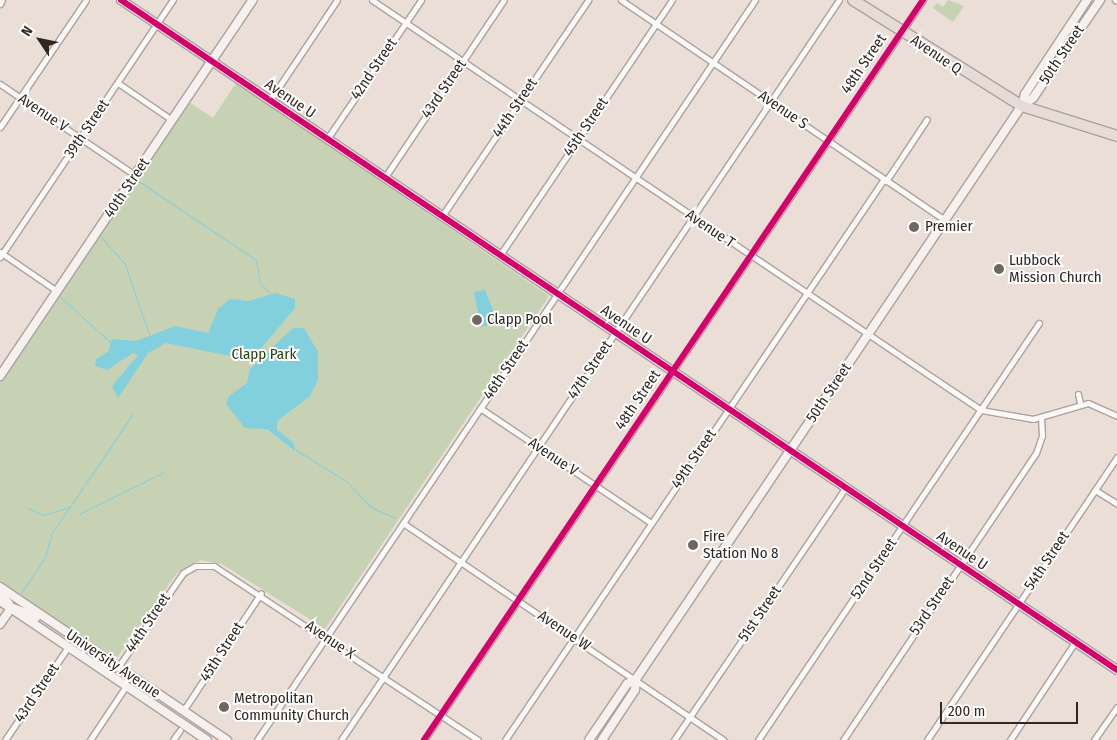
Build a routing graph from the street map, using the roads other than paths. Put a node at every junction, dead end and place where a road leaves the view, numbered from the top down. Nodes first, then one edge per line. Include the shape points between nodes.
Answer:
1 (2, 0) edge
2 (86, 0) edge
3 (121, 0) edge
4 (173, 0) edge
5 (253, 0) edge
6 (337, 0) edge
7 (372, 0) edge
8 (421, 0) edge
9 (504, 0) edge
10 (588, 0) edge
11 (621, 0) edge
12 (672, 0) edge
13 (755, 0) edge
14 (839, 0) edge
15 (853, 0) edge
16 (923, 0) edge
17 (1087, 0) edge
18 (1100, 0) edge
19 (0, 4) edge
20 (405, 23) junction
21 (656, 23) junction
22 (157, 24) junction
23 (901, 32) junction
24 (212, 61) junction
25 (463, 62) junction
26 (713, 63) junction
27 (0, 84) edge
28 (118, 84) junction
29 (20, 98) junction
30 (270, 100) junction
31 (520, 100) junction
32 (770, 102) junction
33 (1022, 106) junction
34 (927, 119) dead end
35 (172, 120) junction
36 (0, 127) edge
37 (1117, 136) edge
38 (81, 138) junction
39 (328, 139) junction
40 (578, 139) junction
41 (828, 140) junction
42 (135, 175) junction
43 (385, 178) junction
44 (635, 178) junction
45 (885, 180) junction
46 (442, 216) junction
47 (693, 217) junction
48 (945, 220) junction
49 (1, 254) edge
50 (500, 255) junction
51 (750, 256) junction
52 (57, 291) junction
53 (806, 293) junction
54 (558, 294) junction
55 (1039, 323) dead end
56 (615, 332) junction
57 (868, 335) junction
58 (673, 371) junction
59 (0, 376) edge
60 (1078, 394) dead end
61 (1080, 403) junction
62 (480, 408) junction
63 (728, 409) junction
64 (981, 410) junction
65 (1117, 416) edge
66 (1041, 418) junction
67 (538, 447) junction
68 (790, 450) junction
69 (1117, 457) edge
70 (596, 486) junction
71 (845, 488) junction
72 (1095, 490) junction
73 (1117, 504) edge
74 (403, 523) junction
75 (651, 523) junction
76 (902, 526) junction
77 (461, 562) junction
78 (960, 565) junction
79 (178, 579) joint
80 (0, 587) edge
81 (261, 593) junction
82 (0, 594) edge
83 (518, 600) junction
84 (0, 601) edge
85 (1018, 604) junction
86 (11, 608) junction
87 (0, 624) edge
88 (74, 637) junction
89 (326, 638) junction
90 (574, 638) junction
91 (1075, 642) junction
92 (68, 647) junction
93 (118, 666) junction
94 (1117, 670) edge
95 (384, 676) junction
96 (636, 680) junction
97 (126, 686) junction
98 (1117, 707) edge
99 (183, 711) junction
100 (441, 715) junction
101 (690, 716) junction
102 (180, 730) dead end
103 (5, 740) edge
104 (90, 740) edge
105 (173, 740) edge
106 (207, 740) edge
107 (227, 740) edge
108 (257, 740) edge
109 (341, 740) edge
110 (424, 740) edge
111 (478, 740) edge
112 (505, 740) edge
113 (589, 740) edge
114 (602, 740) edge
115 (674, 740) edge
116 (724, 740) edge
117 (758, 740) edge
118 (843, 740) edge
119 (927, 740) edge
120 (1010, 740) edge
121 (1094, 740) edge

1 - 19 street
2 - 29 street
3 - 22 main road, Avenue U
4 - 22 street, 39th Street
5 - 24 main road, 40th Street
6 - 30 street
7 - 20 street, Avenue T
8 - 20 street, 42nd Street
9 - 25 street, 43rd Street
10 - 31 street, 44th Street
11 - 21 street, Avenue S
12 - 21 street, 45th Street
13 - 26 street, 46th Street
14 - 32 street, 47th Street
15 - 23 highway, Avenue Q
16 - 23 street, 48th Street
17 - 33 main road, 50th Street via 1024,94
18 - 33 main road, 50th Street via 1033,98
20 - 25 street, Avenue T
20 - 39 street, 42nd Street
21 - 26 street, Avenue S
21 - 40 street, 45th Street
22 - 24 main road, Avenue U
22 - 28 street, 39th Street
23 - 33 highway, Avenue Q
23 - 41 street, 48th Street
24 - 30 main road, Avenue U
24 - 35 main road, 40th Street
25 - 31 street, Avenue T
25 - 43 street, 43rd Street
26 - 32 street, Avenue S
26 - 44 street, 46th Street
27 - 29 street, Avenue V
28 - 35 street
28 - 38 street, 39th Street
29 - 36 street
29 - 38 street, Avenue V
30 - 39 main road, Avenue U
31 - 40 street, Avenue T
31 - 46 street, 44th Street
32 - 41 street, Avenue S
32 - 47 street, 47th Street
33 - 37 highway, Avenue Q
33 - 48 main road, 50th Street
34 - 45 street, 49th Street
35 - 42 main road, 40th Street
38 - 42 street, Avenue V
38 - 49 street, 39th Street
39 - 43 main road, Avenue U
40 - 44 street, Avenue T
40 - 50 street, 45th Street
41 - 45 street, Avenue S
41 - 51 street, 48th Street
42 - 52 main road, 40th Street
43 - 46 main road, Avenue U
44 - 47 street, Avenue T
44 - 54 street, 46th Street
45 - 48 street, Avenue S
45 - 53 street, 49th Street
46 - 50 main road, Avenue U
47 - 51 street, Avenue T
47 - 56 street, 47th Street
48 - 57 main road, 50th Street
49 - 52 street
50 - 54 main road, Avenue U
51 - 53 street, Avenue T
51 - 58 street, 48th Street
52 - 59 main road, 40th Street
53 - 57 street, Avenue T
53 - 63 street, 49th Street
54 - 56 main road, Avenue U
54 - 62 street, 46th Street
55 - 64 street, 52nd Street
56 - 58 main road, Avenue U
56 - 67 street, 47th Street
57 - 64 street, Avenue T
57 - 68 main road, 50th Street
58 - 63 main road, Avenue U
58 - 70 street, 48th Street
60 - 61 street
61 - 65 street via 1095,404
61 - 66 street, Avenue T
62 - 67 street, Avenue V
62 - 74 street, 46th Street
63 - 68 main road, Avenue U
63 - 75 street, 49th Street
64 - 66 street, Avenue T via 1014,419
64 - 76 street, 52nd Street
66 - 78 street, 53rd Street via 1042,436 1036,453
67 - 70 street, Avenue V
67 - 77 street, 47th Street
68 - 71 main road, Avenue U
68 - 96 main road, 50th Street
69 - 72 street, 54th Street
70 - 75 street, Avenue V
70 - 83 street, 48th Street
71 - 76 main road, Avenue U
71 - 101 street, 51st Street
72 - 73 street
72 - 85 street, 54th Street
74 - 77 street, Avenue W
74 - 89 street, 46th Street
75 - 90 street, 49th Street
76 - 78 main road, Avenue U
76 - 117 street, 52nd Street
77 - 83 street, Avenue W
77 - 95 street, 47th Street
78 - 85 main road, Avenue U
78 - 118 street, 53rd Street
79 - 81 street, Avenue X via 195,566 209,564
79 - 93 street, 44th Street
80 - 88 main road, University Avenue
81 - 89 street, Avenue X
81 - 99 street, 45th Street
82 - 86 main road
83 - 90 street, Avenue W
83 - 100 street, 48th Street
84 - 86 main road, University Avenue
85 - 91 main road, Avenue U
85 - 119 street, 54th Street
86 - 87 main road
86 - 88 main road via 25,610
86 - 92 main road, University Avenue
88 - 93 main road, University Avenue
89 - 95 street, Avenue X
89 - 108 street, 46th Street
90 - 96 street, Avenue W
90 - 112 street, 49th Street
91 - 94 main road, Avenue U
91 - 120 street
92 - 93 main road via 109,668
92 - 97 main road, University Avenue
92 - 103 street, 43rd Street
93 - 99 main road, University Avenue
95 - 100 street, Avenue X
95 - 109 street, 47th Street
96 - 101 street, Avenue W
96 - 113 main road, 50th Street via 627,684
96 - 114 main road, 50th Street via 635,690
97 - 104 street
97 - 106 main road, University Avenue
98 - 121 street
99 - 107 main road, University Avenue
100 - 110 street, 48th Street
100 - 111 street, Avenue X
101 - 115 street, 51st Street
101 - 116 street, Avenue W
102 - 105 street

